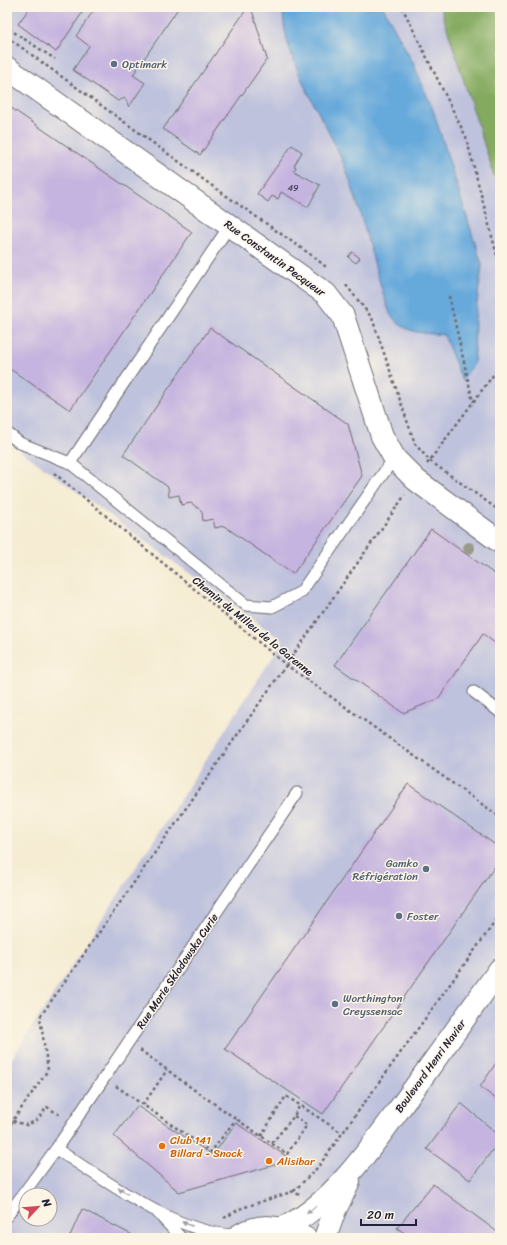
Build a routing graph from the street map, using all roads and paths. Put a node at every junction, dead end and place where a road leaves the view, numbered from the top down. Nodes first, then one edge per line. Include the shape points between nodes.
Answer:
1 (402, 7) edge
2 (9, 29) dead end
3 (55, 59) dead end
4 (7, 68) edge
5 (230, 225) junction
6 (500, 266) edge
7 (448, 296) dead end
8 (500, 366) edge
9 (474, 402) junction
10 (7, 433) edge
11 (395, 459) junction
12 (70, 462) junction
13 (49, 470) dead end
14 (416, 480) junction
15 (500, 542) edge
16 (285, 664) junction
17 (474, 692) dead end
18 (500, 712) edge
19 (297, 793) dead end
20 (500, 817) edge
21 (500, 915) edge
22 (500, 969) edge
23 (129, 1042) junction
24 (167, 1070) junction
25 (104, 1078) junction
26 (143, 1105) junction
27 (300, 1105) junction
28 (294, 1116) junction
29 (236, 1119) junction
30 (13, 1121) junction
31 (73, 1124) junction
32 (7, 1129) edge
33 (342, 1133) junction
34 (261, 1136) junction
35 (272, 1143) junction
36 (56, 1149) junction
37 (359, 1163) junction
38 (314, 1207) junction
39 (156, 1211) junction
40 (7, 1216) edge
41 (283, 1228) junction
42 (236, 1237) edge
43 (181, 1238) edge
44 (305, 1238) edge
45 (325, 1238) edge

1 - 6 path via 466,137
2 - 3 path
4 - 5 street, Rue Constantin Pecqueur
5 - 11 street, Rue Constantin Pecqueur via 326,294 343,316 382,436
5 - 12 lane
7 - 9 path
8 - 9 path
9 - 14 path
10 - 12 lane via 20,443
11 - 12 lane via 301,592 272,607 246,604
11 - 14 street, Rue Constantin Pecqueur
13 - 16 path, Chemin du Milieu de la Garenne
14 - 15 street, Rue Constantin Pecqueur
14 - 16 path
16 - 20 path, Chemin du Milieu de la Garenne
16 - 30 path via 40,1017 48,1070
17 - 18 lane
19 - 23 lane, Rue Marie Sklodowska Curie
21 - 33 path
22 - 37 street, Boulevard Henri Navier
23 - 24 path
23 - 25 lane, Rue Marie Sklodowska Curie
24 - 26 path
24 - 29 path
25 - 26 path
25 - 31 lane, Rue Marie Sklodowska Curie
26 - 29 path via 211,1152
27 - 28 path
27 - 33 path
27 - 34 path via 286,1096
28 - 35 path
28 - 35 path via 306,1124 287,1154
29 - 34 path
30 - 31 path via 26,1125 36,1121 47,1107
30 - 32 path
31 - 36 lane, Rue Marie Sklodowska Curie
33 - 38 path via 318,1167 294,1191
34 - 35 path
39 -> 36 lane
36 - 40 lane, Rue Marie Sklodowska Curie
37 - 38 street, Boulevard Henri Navier
37 - 45 street, Boulevard Henri Navier via 334,1210
38 -> 41 street, Boulevard Henri Navier
42 -> 39 lane via 208,1232
39 - 43 lane
41 - 42 street via 260,1227
41 - 44 street

